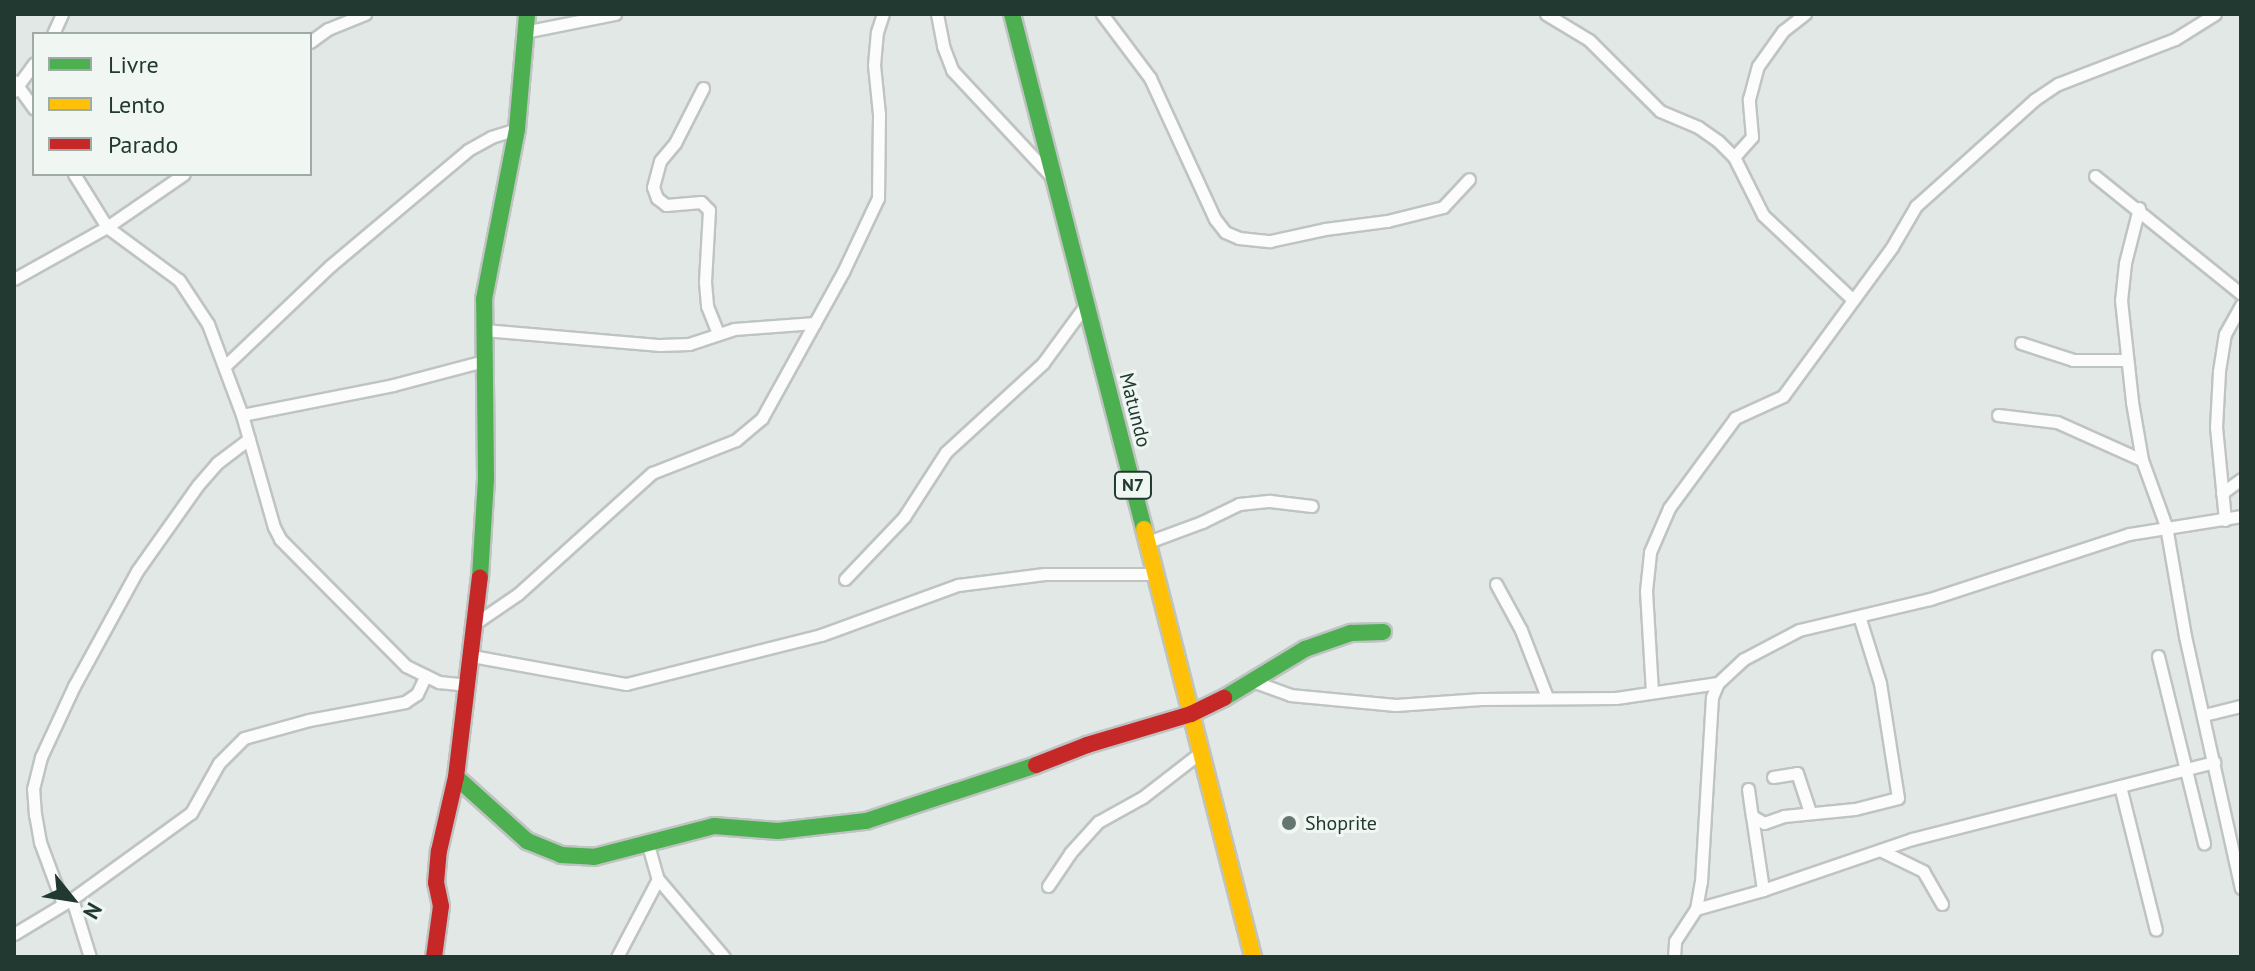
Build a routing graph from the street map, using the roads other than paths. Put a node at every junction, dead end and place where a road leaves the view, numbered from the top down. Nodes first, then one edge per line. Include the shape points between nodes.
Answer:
1 (365, 14) edge
2 (527, 14) edge
3 (615, 14) edge
4 (883, 14) edge
5 (937, 14) edge
6 (1012, 14) edge
7 (1102, 14) edge
8 (1546, 14) edge
9 (1805, 14) edge
10 (2215, 14) edge
11 (524, 32) junction
12 (312, 41) edge
13 (32, 66) edge
14 (16, 86) edge
15 (703, 88) dead end
16 (32, 106) edge
17 (517, 129) junction
18 (1734, 157) junction
19 (75, 176) edge
20 (181, 176) edge
21 (1051, 176) junction
22 (2095, 176) dead end
23 (1469, 179) dead end
24 (2139, 208) junction
25 (107, 227) junction
26 (14, 279) edge
27 (2241, 294) edge
28 (1852, 299) junction
29 (1087, 303) junction
30 (2241, 305) edge
31 (815, 323) junction
32 (484, 330) junction
33 (718, 333) junction
34 (2021, 343) dead end
35 (2126, 360) junction
36 (484, 361) junction
37 (225, 366) junction
38 (242, 415) junction
39 (1998, 415) dead end
40 (249, 439) junction
41 (2142, 460) junction
42 (2241, 479) edge
43 (2222, 493) junction
44 (1312, 506) dead end
45 (2241, 516) edge
46 (2225, 520) junction
47 (2166, 526) junction
48 (2241, 526) edge
49 (1148, 542) junction
50 (1156, 574) junction
51 (845, 579) dead end
52 (1496, 584) dead end
53 (1859, 616) junction
54 (477, 622) junction
55 (1383, 632) dead end
56 (472, 656) junction
57 (2158, 656) dead end
58 (425, 677) junction
59 (1255, 682) junction
60 (1718, 683) junction
61 (468, 685) junction
62 (1652, 692) junction
63 (1547, 697) junction
64 (2241, 706) edge
65 (1191, 714) junction
66 (2204, 715) junction
67 (1201, 752) junction
68 (2214, 762) junction
69 (2187, 769) junction
70 (456, 777) junction
71 (1773, 777) dead end
72 (2120, 786) junction
73 (1748, 789) dead end
74 (1810, 812) junction
75 (1752, 816) junction
76 (2235, 831) edge
77 (2204, 843) dead end
78 (648, 845) junction
79 (1882, 851) junction
80 (658, 879) junction
81 (1048, 886) dead end
82 (2241, 888) edge
83 (1763, 890) junction
84 (68, 902) junction
85 (1942, 904) dead end
86 (1696, 909) junction
87 (2156, 930) dead end
88 (14, 934) edge
89 (90, 957) edge
90 (434, 957) edge
91 (617, 957) edge
92 (724, 957) edge
93 (1253, 957) edge
94 (1674, 957) edge

1 - 12 street
2 - 11 street
3 - 11 street
4 - 31 street via 874,65 878,198
5 - 21 street via 952,70
6 - 21 street, Matundo / N7
7 - 23 street via 1150,78 1225,232 1270,241 1436,210
8 - 18 street via 1589,40 1660,111 1708,133
9 - 18 street via 1783,31 1758,66 1749,99 1752,137
10 - 28 street via 2175,39 2046,91 1926,195
11 - 17 street
13 - 14 street
14 - 16 street
15 - 33 street via 660,161 653,187 666,205 701,202 709,210 705,282
17 - 32 street via 484,299
17 - 37 street via 468,150 330,266
18 - 28 street via 1763,215
19 - 25 street
20 - 25 street
21 - 29 street, Matundo / N7
22 - 24 street
24 - 27 street
24 - 35 street via 2122,285
25 - 26 street
25 - 37 street via 185,287
28 - 62 street via 1795,383 1771,403 1735,418 1669,508 1647,564
29 - 49 street, Matundo / N7
29 - 51 street via 1043,363 946,452 904,517
30 - 43 street via 2225,334 2219,371 2216,427
31 - 33 street
31 - 54 street via 790,373 751,430 652,473 518,594
32 - 33 street via 660,345 689,344
32 - 36 street
34 - 35 street via 2073,360
35 - 41 street
36 - 38 street
36 - 54 street via 486,478
37 - 38 street
38 - 40 street
39 - 41 street via 2057,422
40 - 58 street via 280,539 406,666
40 - 84 street via 198,485 137,571 41,757 33,789 40,842
41 - 47 street
42 - 43 street
43 - 46 street
44 - 49 street via 1239,504
45 - 46 street
46 - 47 street
46 - 48 street
47 - 53 street
47 - 66 street
49 - 50 street, Matundo / N7
50 - 56 street via 1044,574 958,585 821,635 626,684
50 - 65 street, Matundo / N7
52 - 63 street
53 - 60 street via 1799,630 1770,643
53 - 74 street via 1880,683 1899,794 1896,800 1855,809
54 - 56 street
55 - 59 street via 1360,631 1319,643
56 - 61 street
57 - 69 street
58 - 61 street
58 - 84 street via 417,694 405,702 244,738 219,763 191,813
59 - 63 street via 1290,695 1396,705
59 - 65 street
60 - 62 street
60 - 86 street via 1709,709 1705,852
61 - 70 street
62 - 63 street via 1616,698
64 - 66 street
65 - 67 street, Matundo / N7
65 - 78 street via 866,821 778,831 714,826
66 - 68 street
67 - 81 street via 1143,797 1098,822
67 - 93 street, Matundo / N7
68 - 69 street
68 - 76 street
69 - 72 street
69 - 77 street
70 - 78 street via 527,841 561,855 594,857
70 - 90 street via 439,851 436,883 441,906
71 - 74 street via 1797,773
72 - 79 street
72 - 87 street
73 - 75 street
74 - 75 street via 1764,823
75 - 83 street
76 - 82 street
78 - 80 street
79 - 83 street
79 - 85 street via 1923,871
80 - 91 street
80 - 92 street
83 - 86 street
84 - 88 street
84 - 89 street
86 - 94 street via 1675,941

